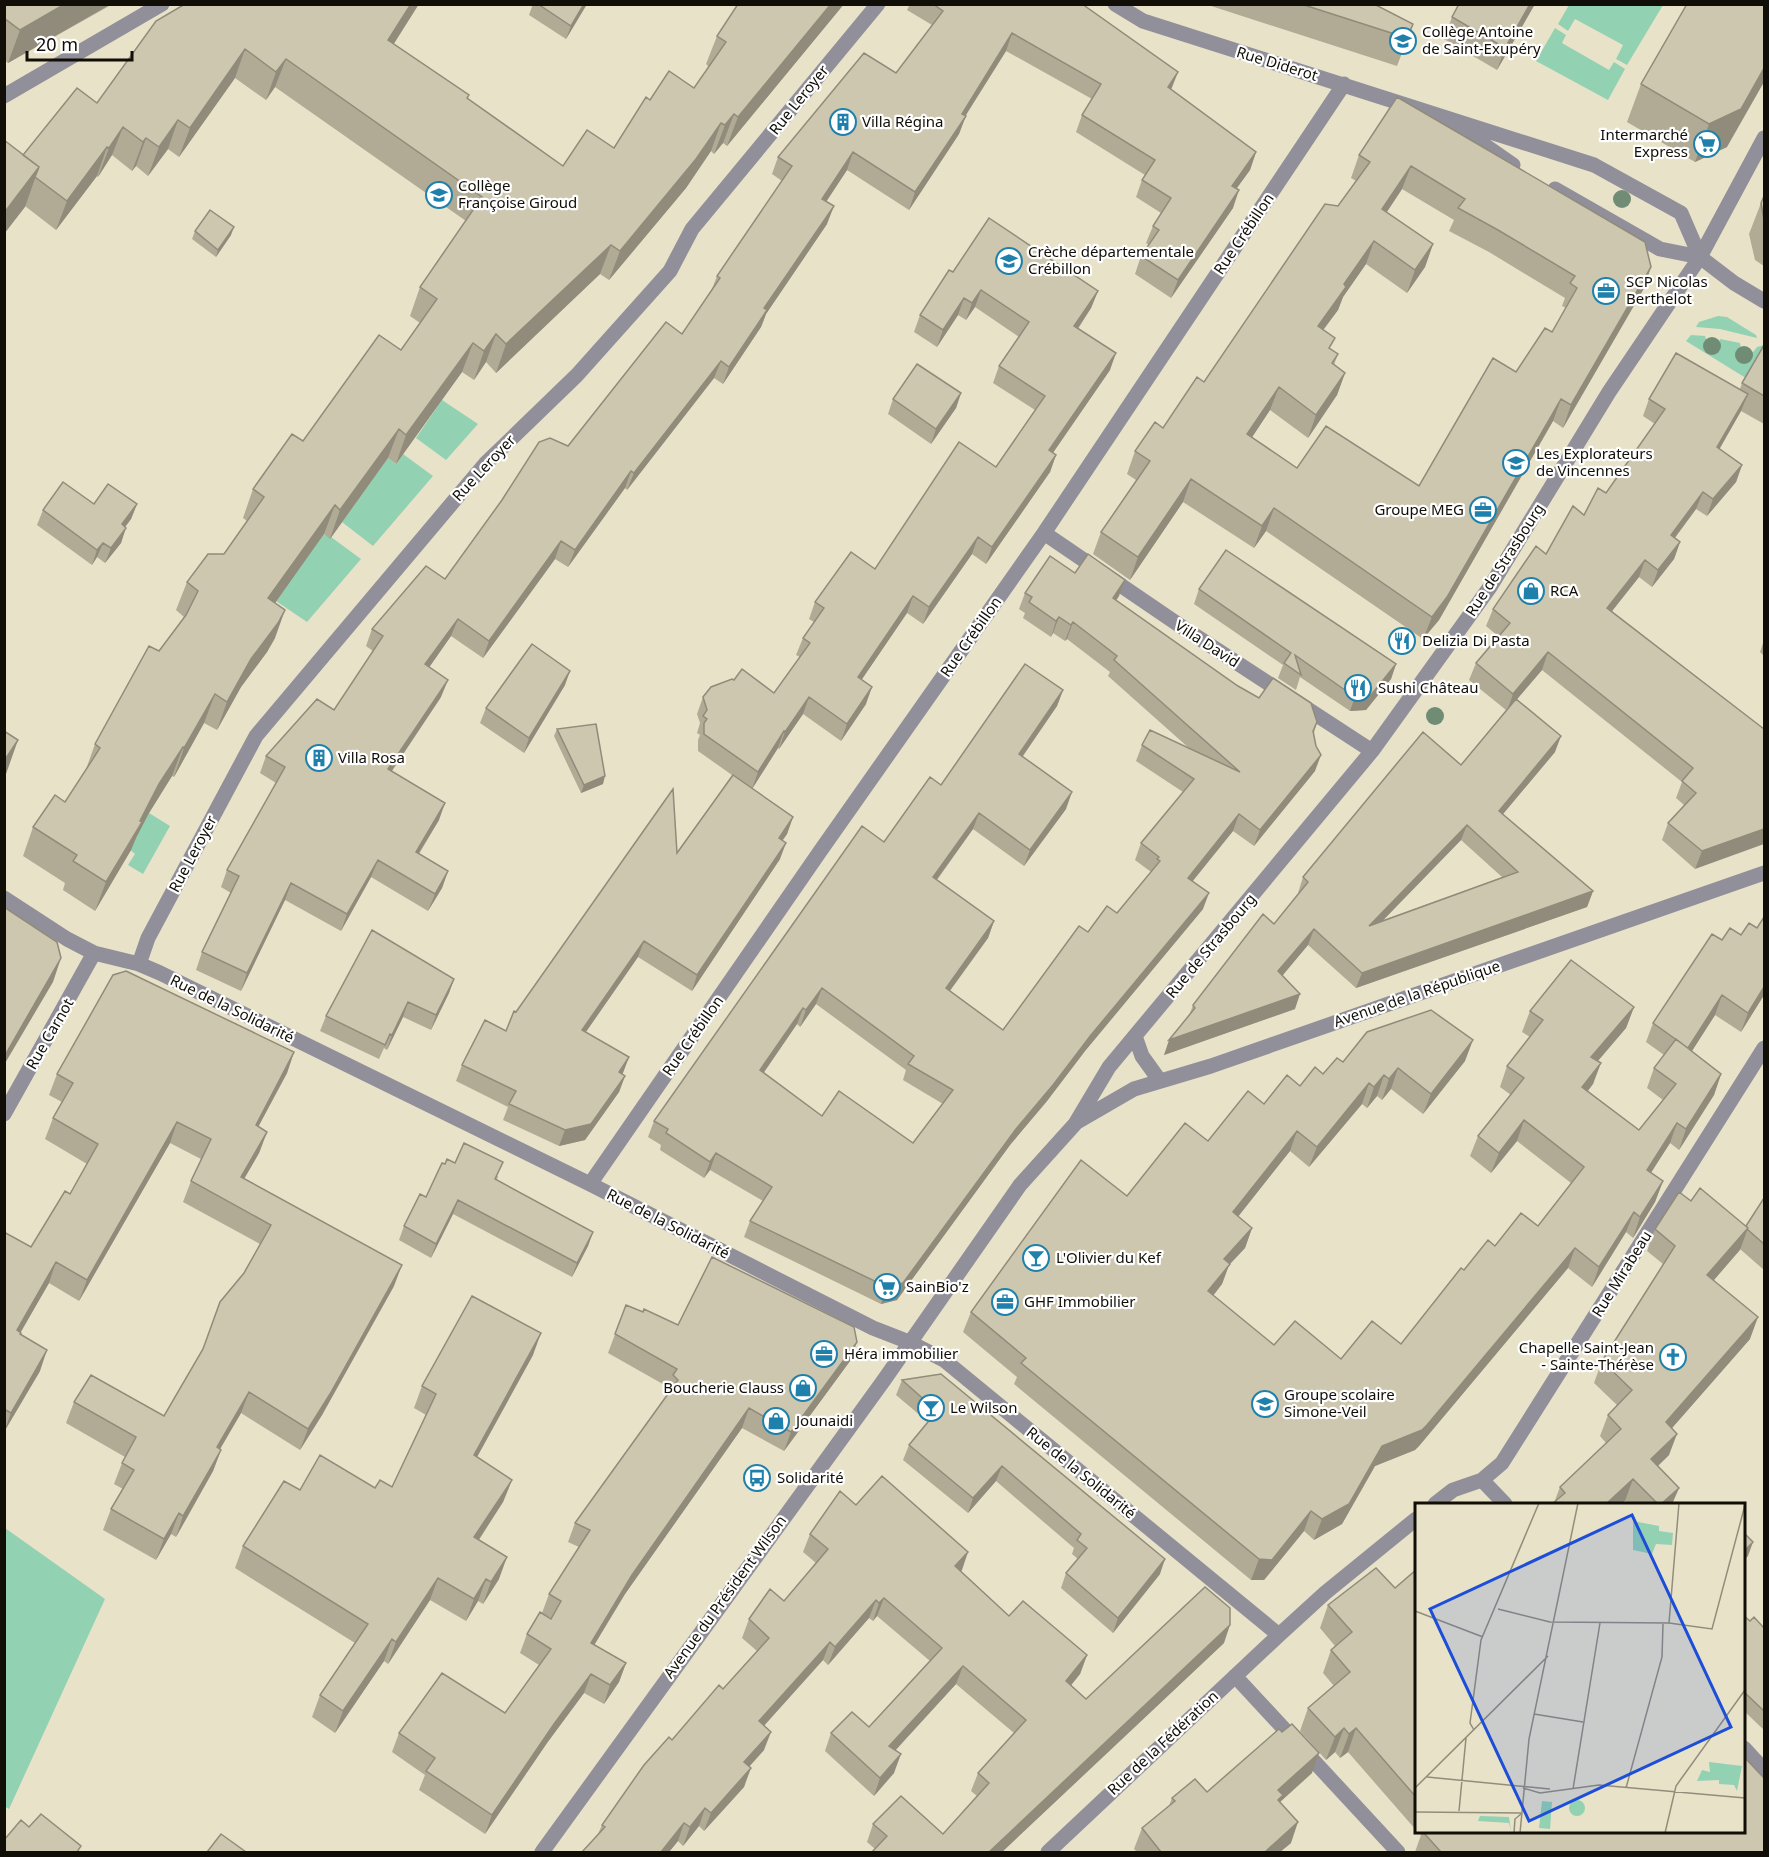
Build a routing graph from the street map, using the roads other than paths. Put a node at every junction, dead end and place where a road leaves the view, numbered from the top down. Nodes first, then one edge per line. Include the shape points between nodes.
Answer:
1 (162, 4) edge
2 (878, 4) edge
3 (1114, 4) edge
4 (1344, 84) junction
5 (4, 96) edge
6 (1442, 115) junction
7 (1764, 138) edge
8 (1526, 173) edge
9 (1546, 184) edge
10 (1700, 257) junction
11 (1764, 301) edge
12 (1044, 533) junction
13 (1372, 751) junction
14 (1764, 873) edge
15 (4, 898) edge
16 (94, 953) junction
17 (139, 964) junction
18 (1135, 1036) junction
19 (1764, 1048) edge
20 (1160, 1081) junction
21 (4, 1114) edge
22 (1075, 1124) junction
23 (591, 1184) junction
24 (909, 1342) junction
25 (1482, 1480) junction
26 (1436, 1503) edge
27 (1504, 1503) edge
28 (1415, 1521) edge
29 (1279, 1635) junction
30 (1235, 1676) junction
31 (1745, 1750) edge
32 (1764, 1770) edge
33 (542, 1852) edge
34 (1048, 1852) edge
35 (1398, 1852) edge

1 - 5 street
2 - 17 street, Rue Leroyer via 693,229 670,271 577,375 485,464 256,736 148,938
3 - 4 street, Rue Diderot via 1143,21
4 - 6 street, Rue Diderot
4 - 12 street, Rue Crébillon
6 - 8 street, Rue Diderot
6 - 10 street, Rue Diderot via 1594,165 1681,213
7 - 10 street, Rue de Strasbourg
9 - 10 street, Rue Diderot via 1660,249
10 - 11 street, Rue Diderot
10 - 13 street, Rue de Strasbourg via 1609,392 1490,587
12 - 13 street, Villa David
12 - 23 street, Rue Crébillon
13 - 18 street, Rue de Strasbourg
14 - 20 street, Avenue de la République
15 - 16 street, Rue de la Solidarité
16 - 17 street, Rue de la Solidarité
16 - 21 street, Rue Carnot
17 - 23 street, Rue de la Solidarité
18 - 20 street via 1142,1056
18 - 22 street, Rue de Strasbourg via 1109,1067
19 - 25 street, Rue Mirabeau via 1502,1463
20 - 22 street, Avenue de la République via 1134,1089
22 - 24 street, Rue de Strasbourg via 1020,1185
23 - 24 street, Rue de la Solidarité via 873,1328
24 - 29 street, Rue de la Solidarité via 944,1360
24 - 33 street, Avenue du Président Wilson
25 - 26 street, Rue Mirabeau via 1453,1490
25 - 27 street
28 - 29 street
29 - 30 street, Rue de la Fédération
30 - 34 street, Rue de la Fédération
30 - 35 street
31 - 32 street

